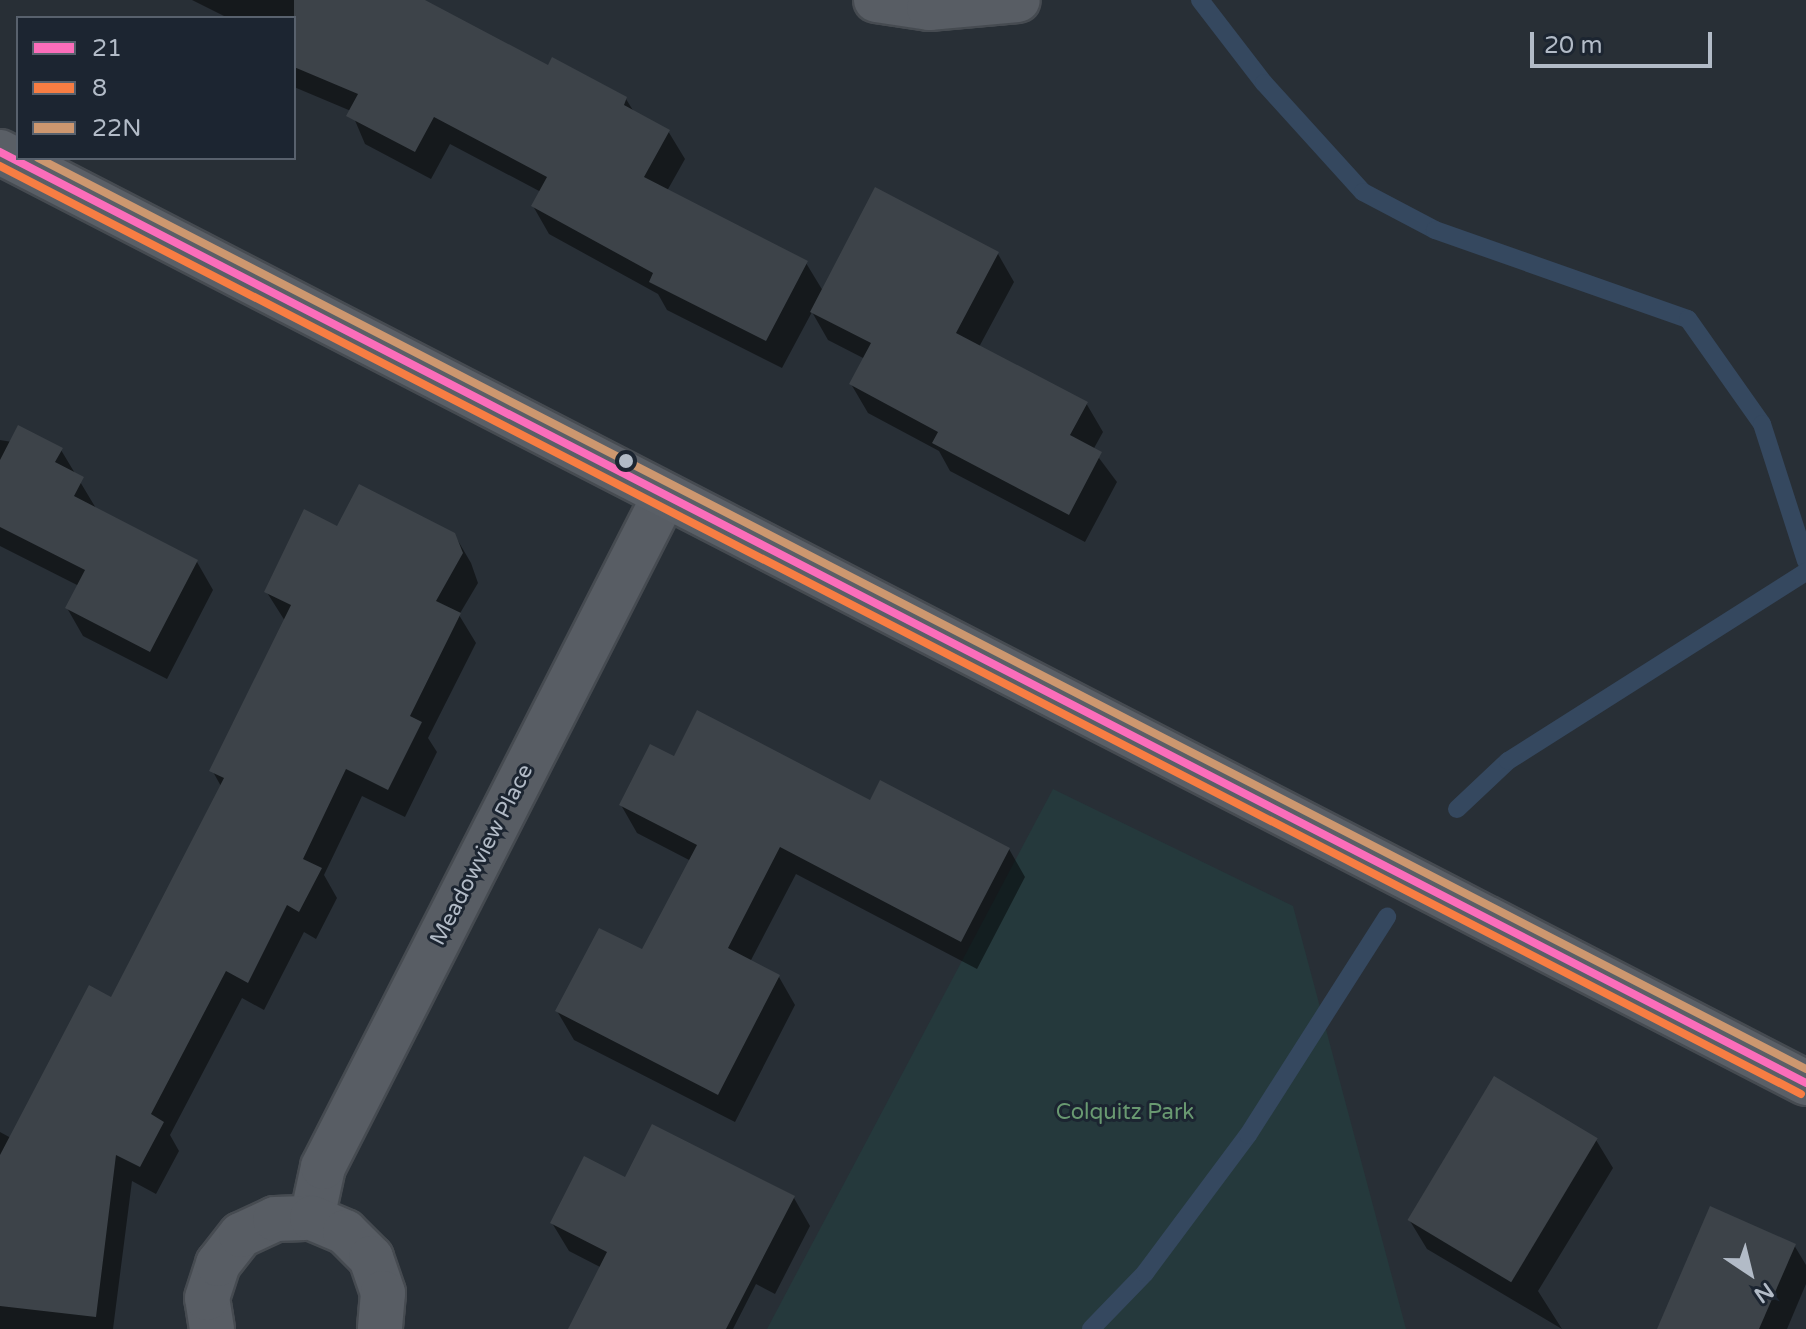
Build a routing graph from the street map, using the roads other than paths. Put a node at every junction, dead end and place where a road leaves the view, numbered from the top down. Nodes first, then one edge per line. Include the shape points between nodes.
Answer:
1 (876, 0) edge
2 (1018, 0) edge
3 (0, 152) edge
4 (664, 497) junction
5 (1806, 1083) edge
6 (312, 1218) junction
7 (212, 1329) edge
8 (380, 1329) edge

1 - 2 street via 929,8
3 - 4 main road
4 - 5 main road
4 - 6 street, Meadowview Place via 323,1167
6 - 7 street via 275,1219 241,1235 218,1264 207,1298
6 - 8 street via 345,1232 371,1258 383,1293

